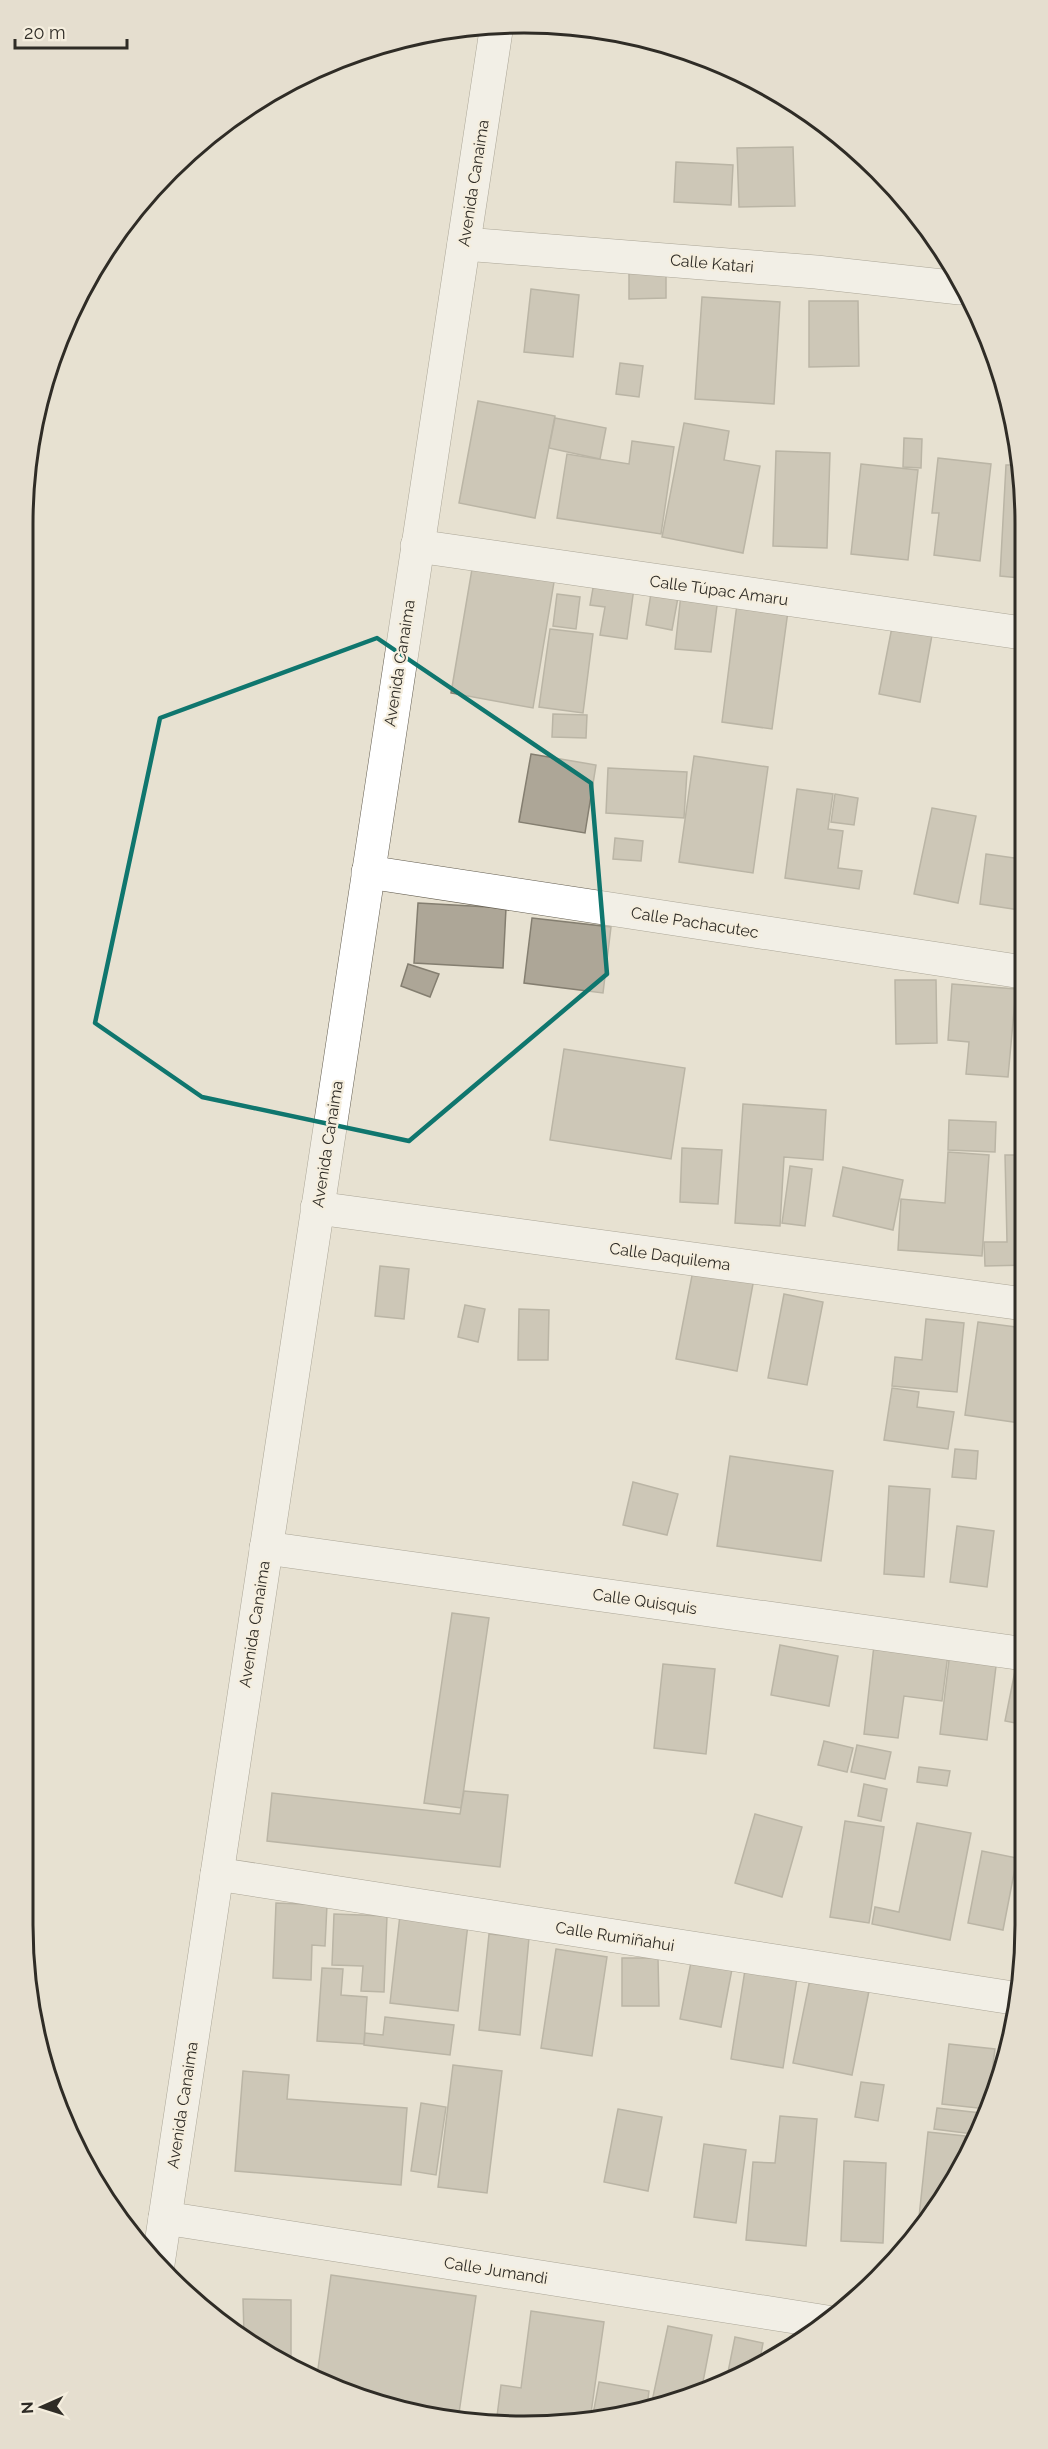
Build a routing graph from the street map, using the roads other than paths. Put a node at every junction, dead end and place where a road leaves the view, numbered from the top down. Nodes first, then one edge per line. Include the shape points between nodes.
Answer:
1 (496, 34) edge
2 (464, 244) junction
3 (954, 287) edge
4 (417, 546) junction
5 (1015, 632) edge
6 (368, 872) junction
7 (1015, 971) edge
8 (317, 1208) junction
9 (1015, 1303) edge
10 (266, 1548) junction
11 (1015, 1653) edge
12 (217, 1874) junction
13 (1010, 1997) edge
14 (165, 2218) junction
15 (160, 2254) edge
16 (815, 2320) edge

1 - 2 street, Avenida Canaima
2 - 3 street, Calle Katari via 816,272
2 - 4 street, Avenida Canaima
4 - 5 street, Calle Túpac Amaru
4 - 6 street, Avenida Canaima
6 - 7 street, Calle Pachacutec
6 - 8 street, Avenida Canaima
8 - 9 street, Calle Daquilema
8 - 10 street, Avenida Canaima
10 - 11 street, Calle Quisquis
10 - 12 street, Avenida Canaima
12 - 13 street, Calle Rumiñahui
12 - 14 street, Avenida Canaima
14 - 15 street, Avenida Canaima
14 - 16 street, Calle Jumandi

